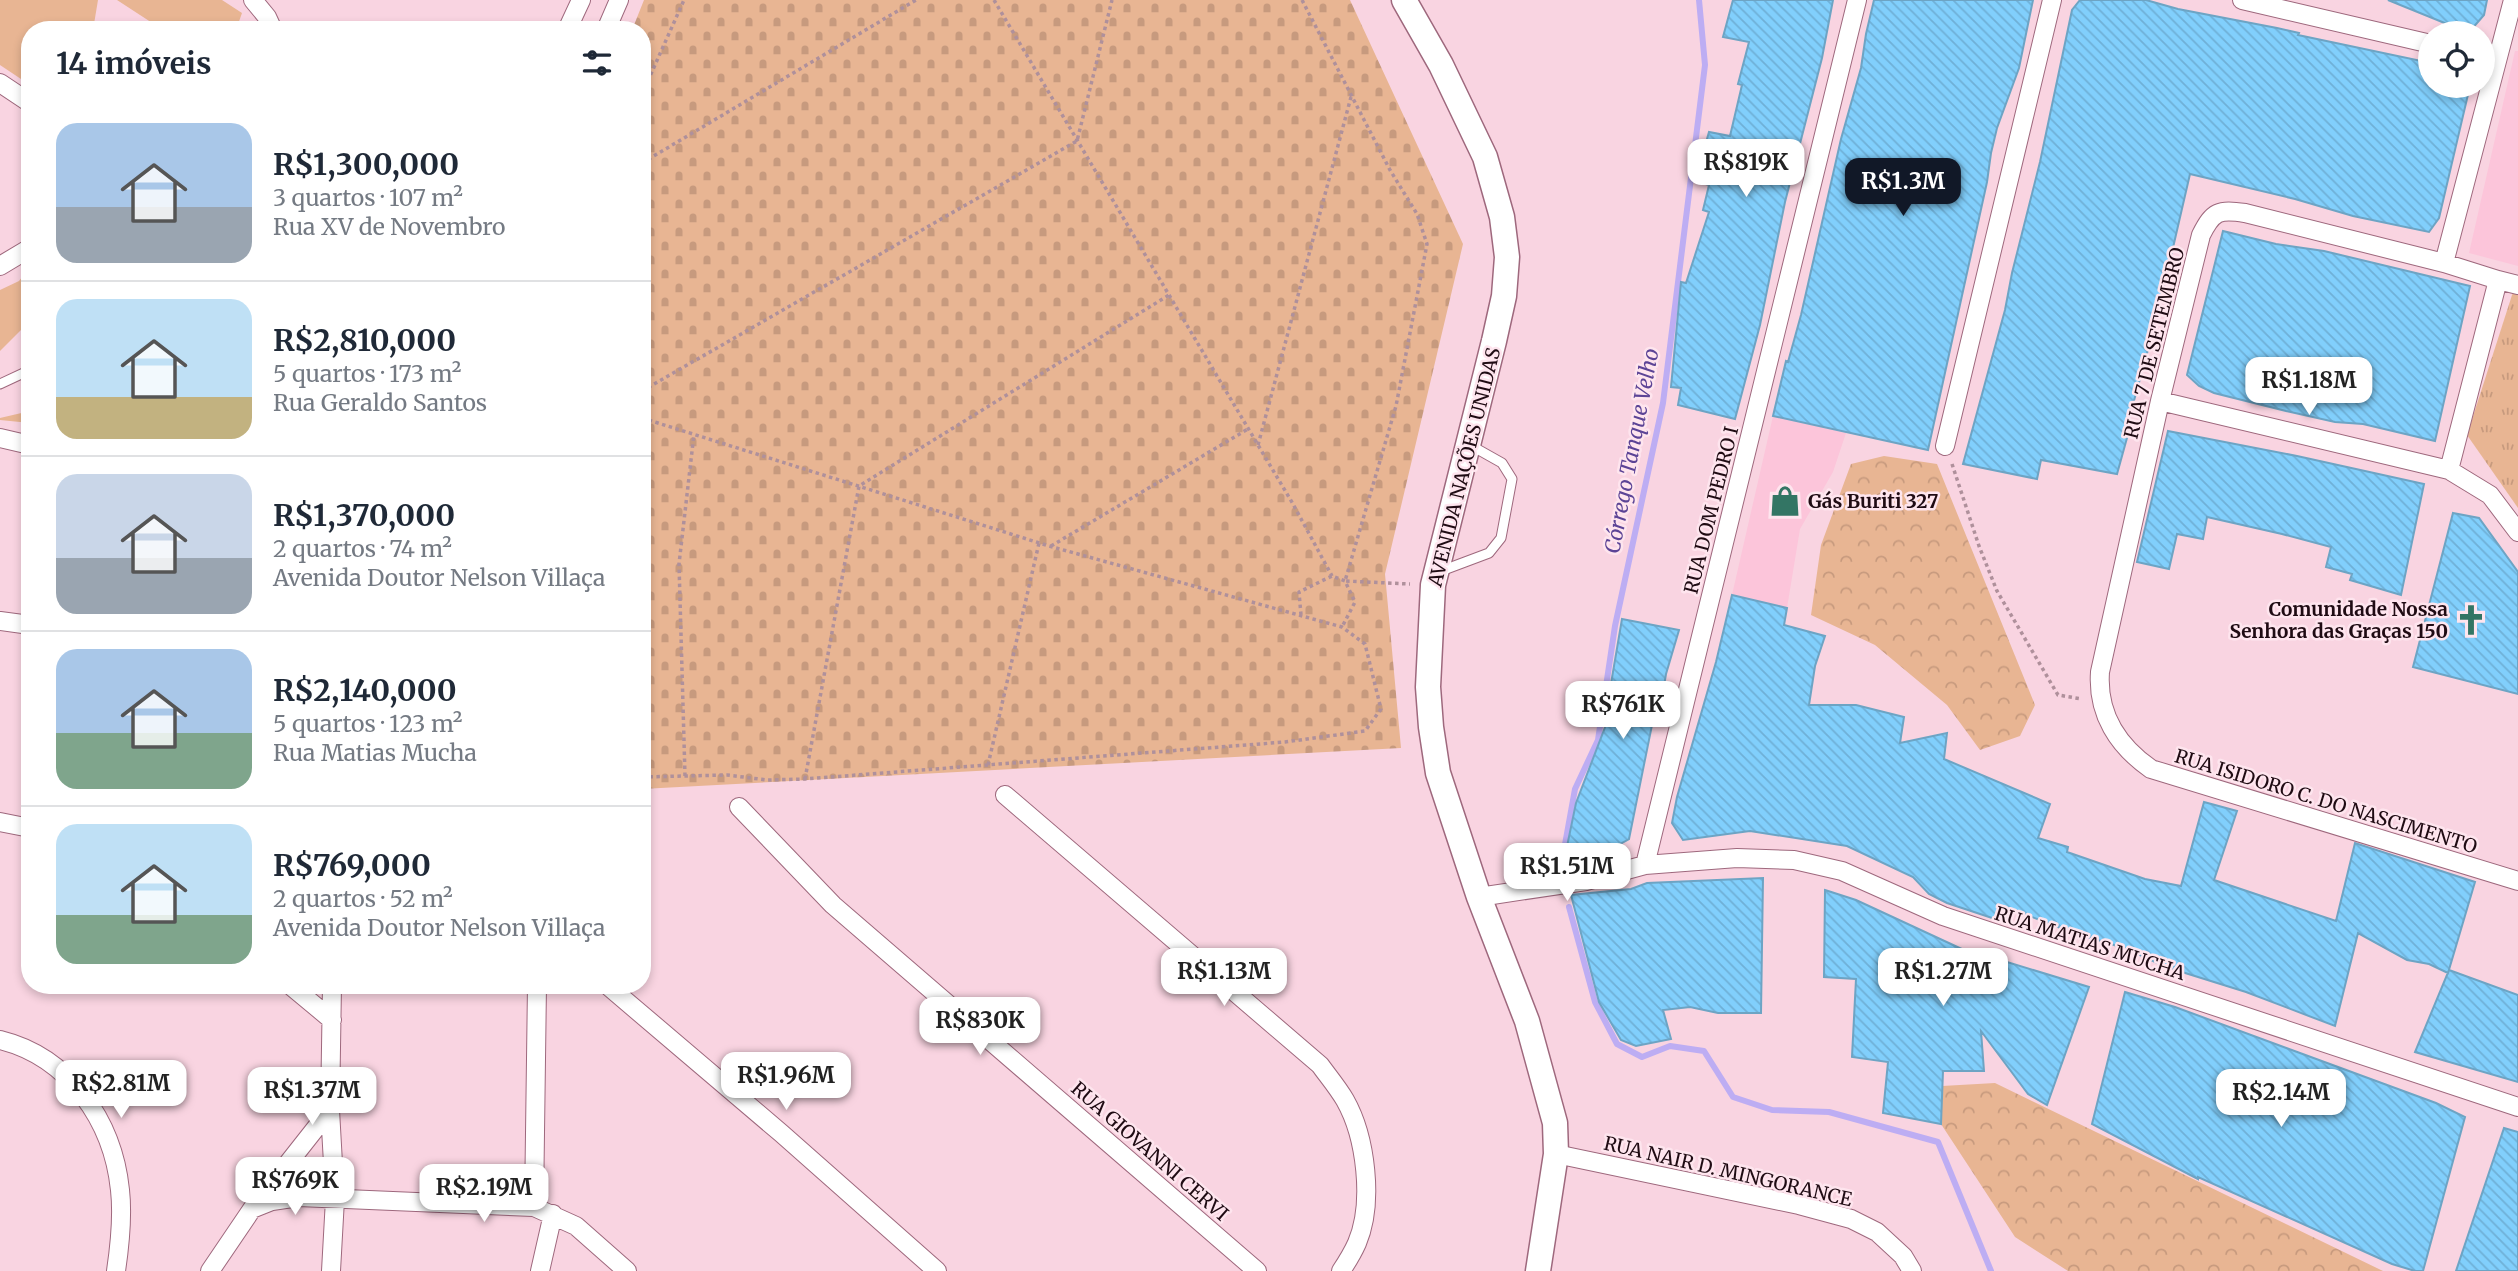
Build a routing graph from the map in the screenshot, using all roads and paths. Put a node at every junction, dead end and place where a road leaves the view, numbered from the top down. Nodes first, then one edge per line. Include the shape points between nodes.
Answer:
1 (253, 0) edge
2 (581, 0) edge
3 (619, 0) edge
4 (684, 0) edge
5 (916, 0) edge
6 (994, 0) edge
7 (1112, 0) edge
8 (1302, 0) edge
9 (1404, 0) edge
10 (1857, 0) edge
11 (2052, 0) edge
12 (2242, 0) edge
13 (2513, 0) edge
14 (269, 21) edge
15 (571, 21) edge
16 (610, 21) edge
17 (2418, 41) edge
18 (2495, 47) edge
19 (651, 74) edge
20 (0, 83) edge
21 (1351, 95) junction
22 (21, 97) edge
23 (2482, 98) edge
24 (1077, 141) junction
25 (651, 158) edge
26 (21, 253) edge
27 (2444, 263) junction
28 (0, 266) edge
29 (2498, 280) junction
30 (2518, 285) edge
31 (1169, 295) junction
32 (21, 374) edge
33 (0, 384) edge
34 (651, 386) edge
35 (2160, 401) junction
36 (651, 421) edge
37 (1248, 429) junction
38 (694, 434) junction
39 (0, 438) edge
40 (21, 443) edge
41 (1469, 445) junction
42 (1258, 446) junction
43 (1945, 446) joint
44 (2449, 470) junction
45 (859, 486) junction
46 (2518, 531) edge
47 (1039, 543) junction
48 (1049, 547) junction
49 (1332, 576) junction
50 (1435, 579) junction
51 (1345, 581) junction
52 (1301, 616) junction
53 (0, 621) edge
54 (21, 624) edge
55 (1342, 627) junction
56 (2103, 709) junction
57 (988, 765) junction
58 (685, 776) junction
59 (651, 777) edge
60 (805, 779) junction
61 (1005, 795) dead end
62 (739, 807) dead end
63 (0, 822) edge
64 (21, 826) edge
65 (1645, 865) junction
66 (2518, 881) edge
67 (1479, 897) junction
68 (301, 994) edge
69 (332, 994) edge
70 (537, 994) edge
71 (618, 994) edge
72 (332, 1020) junction
73 (0, 1040) edge
74 (2518, 1107) edge
75 (330, 1110) junction
76 (1556, 1154) junction
77 (335, 1199) junction
78 (534, 1207) junction
79 (252, 1209) junction
80 (553, 1214) junction
81 (116, 1271) edge
82 (210, 1271) edge
83 (331, 1271) edge
84 (540, 1271) edge
85 (627, 1271) edge
86 (937, 1271) edge
87 (1257, 1271) edge
88 (1341, 1271) edge
89 (1538, 1271) edge
90 (1912, 1271) edge

1 - 14 street
2 - 15 street
3 - 16 street
4 - 19 path
5 - 25 path
6 - 24 path
7 - 24 path
8 - 21 path
9 - 41 street, AVENIDA NAÇÕES UNIDAS via 1485,157 1502,217 1507,257 1504,296
10 - 65 street, RUA DOM PEDRO I
11 - 43 street
12 - 17 street
13 - 18 street
20 - 22 street
21 - 42 path
21 - 51 path via 1417,214 1427,244 1396,406
23 - 27 street
24 - 31 path
24 - 34 path
26 - 28 street
27 - 29 street
27 - 35 street, RUA 7 DE SETEMBRO via 2245,214 2219,212 2210,218 2202,235
29 - 30 street
29 - 44 street
31 - 37 path
31 - 45 path
32 - 33 lane
35 - 44 street
35 - 56 street, RUA 7 DE SETEMBRO via 2100,672
36 - 38 path
37 - 42 path
37 - 48 path
38 - 45 path
38 - 58 path via 679,564
39 - 40 street
41 - 50 street, AVENIDA NAÇÕES UNIDAS
41 - 50 lane via 1502,463 1511,479 1501,538 1489,553
42 - 49 path
43 - 56 path via 1997,591 2033,656 2058,695
44 - 46 street via 2490,495
45 - 47 path
45 - 60 path
47 - 48 path
47 - 57 path
48 - 52 path
49 - 51 path
49 - 52 path via 1299,592
50 - 51 path
50 - 67 street, AVENIDA NAÇÕES UNIDAS via 1428,687 1431,727 1438,773
51 - 55 path via 1355,602
52 - 55 path
53 - 54 street
55 - 57 path via 1365,644 1381,709 1365,732
56 - 66 street, RUA ISIDORO C. DO NASCIMENTO via 2119,741 2151,769
57 - 60 path
58 - 59 path
58 - 60 path
61 - 88 street via 1320,1065 1345,1099 1358,1128 1366,1213 1358,1242
62 - 87 street, RUA GIOVANNI CERVI via 834,905
63 - 64 street
65 - 67 street via 1586,881
65 - 74 street, RUA MATIAS MUCHA via 1737,858 1794,860 1842,871 1943,916
67 - 76 street, AVENIDA NAÇÕES UNIDAS via 1540,1063 1555,1123
68 - 72 street
69 - 72 street
70 - 78 street
71 - 86 street
72 - 75 street
73 - 81 street via 44,1057 69,1077 106,1135 121,1191
75 - 77 street
75 - 79 street
76 - 89 street, AVENIDA NAÇÕES UNIDAS
76 - 90 street, RUA NAIR D. MINGORANCE via 1851,1219 1877,1232
77 - 78 street
77 - 79 street via 286,1198
77 - 83 street
78 - 80 street
79 - 82 street
80 - 84 street
80 - 85 street via 576,1226

